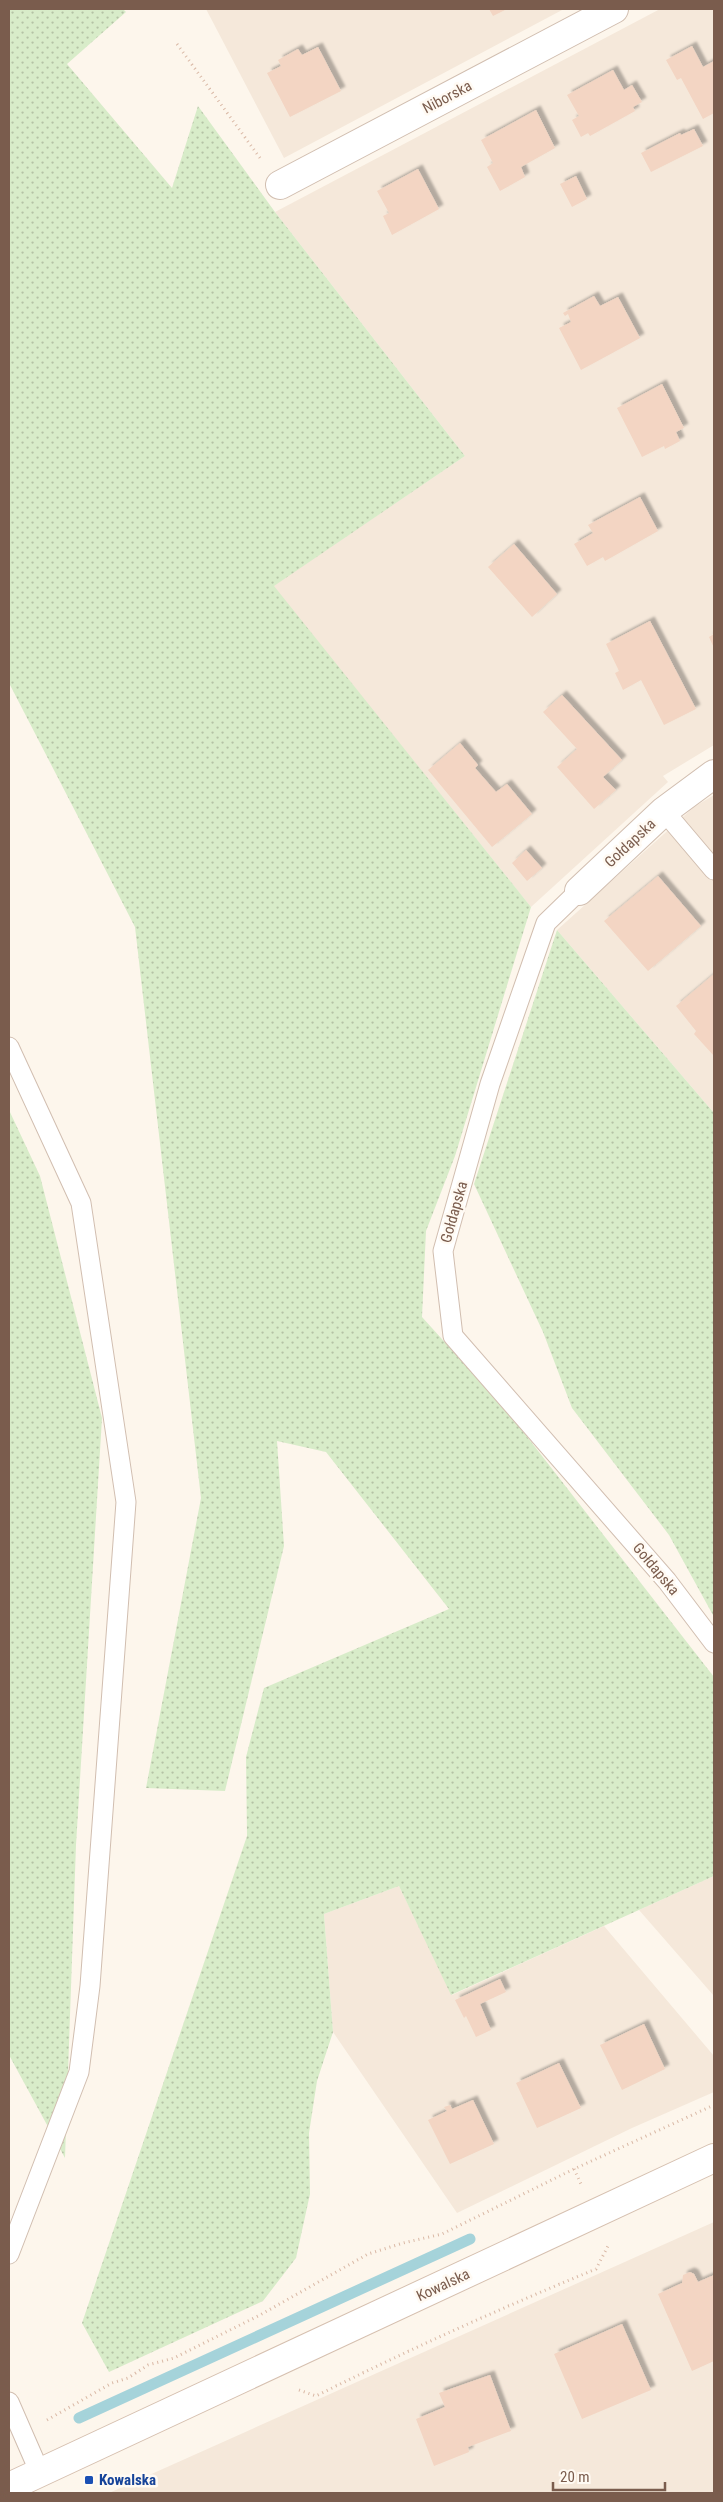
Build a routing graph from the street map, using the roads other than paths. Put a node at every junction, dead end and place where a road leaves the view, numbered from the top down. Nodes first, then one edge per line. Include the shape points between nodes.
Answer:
1 (614, 9) edge
2 (280, 185) road end
3 (714, 774) edge
4 (664, 811) junction
5 (714, 870) edge
6 (579, 891) joint
7 (9, 1047) edge
8 (714, 1643) edge
9 (714, 2158) edge
10 (9, 2254) edge
11 (9, 2402) edge
12 (40, 2473) junction
13 (9, 2487) edge

1 - 2 street, Niborska
3 - 4 street, Gołdapska
4 - 5 lane
4 - 6 street, Gołdapska
6 - 8 lane, Gołdapska via 546,923 490,1084 461,1186 443,1251 453,1336 667,1580
7 - 10 lane via 81,1203 126,1502 90,1986 79,2072
9 - 12 street, Kowalska
11 - 12 lane
12 - 13 street, Kowalska

